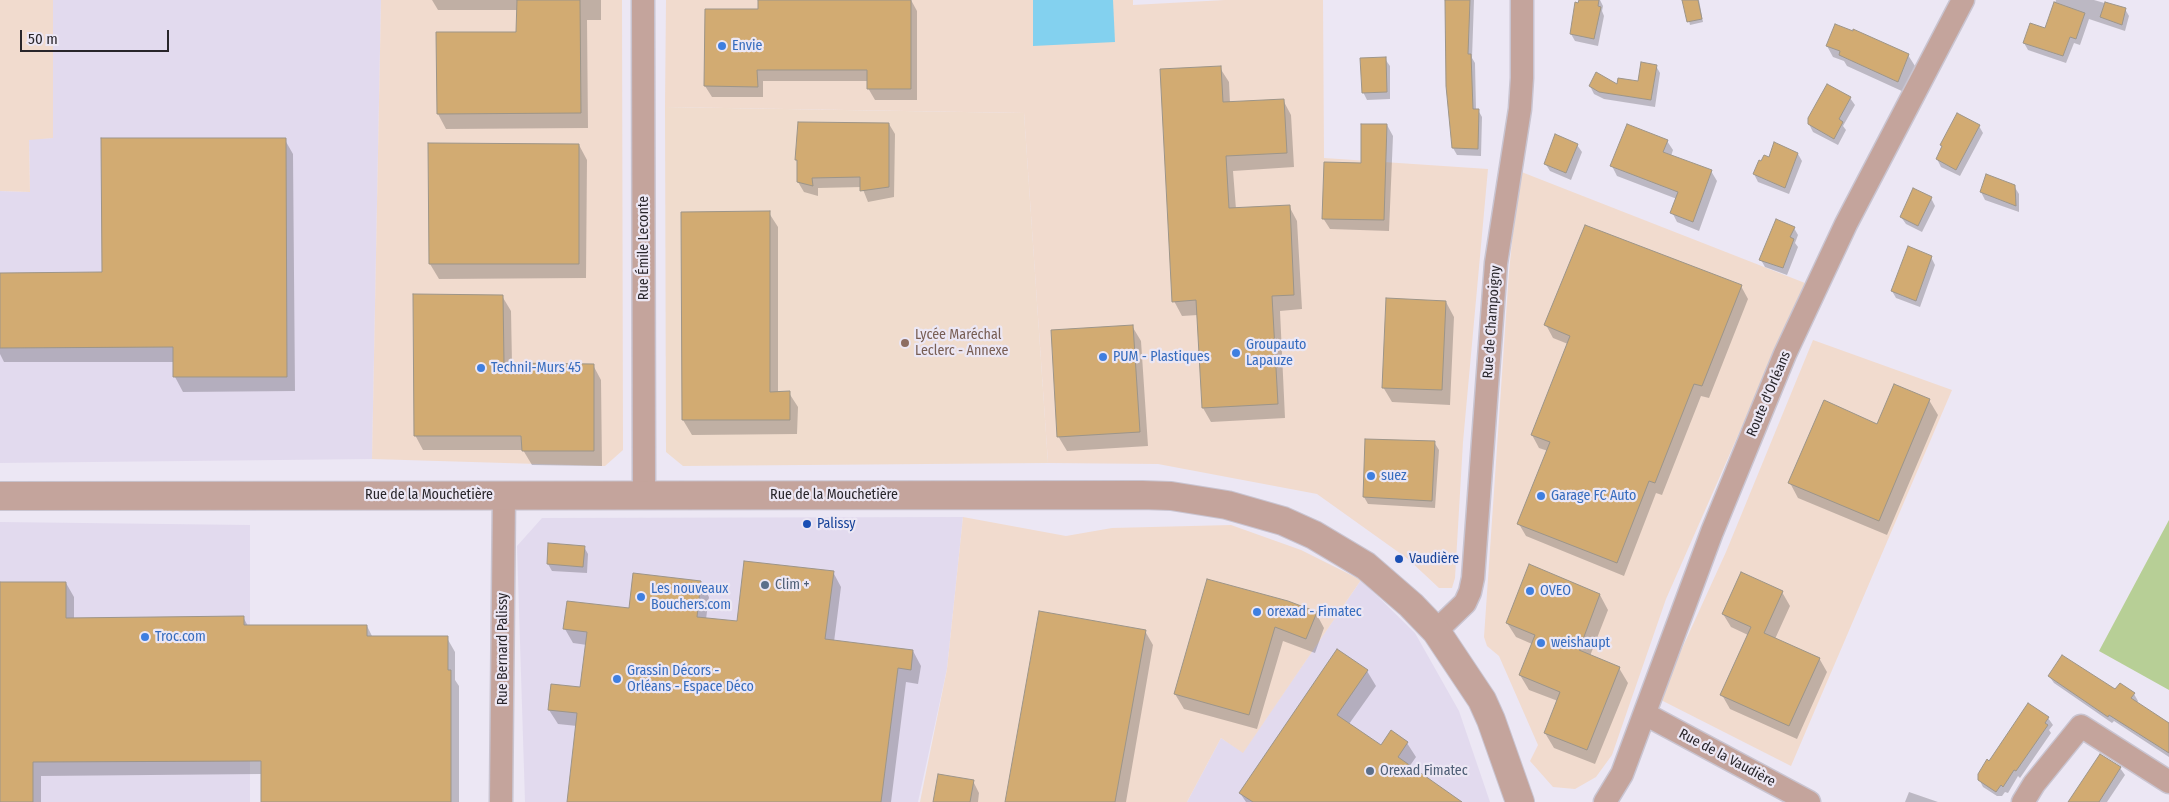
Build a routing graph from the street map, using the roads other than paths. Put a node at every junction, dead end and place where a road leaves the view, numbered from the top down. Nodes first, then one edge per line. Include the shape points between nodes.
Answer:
1 (643, 0) edge
2 (1522, 0) edge
3 (1963, 0) edge
4 (504, 495) junction
5 (644, 495) junction
6 (0, 496) edge
7 (1436, 631) junction
8 (1644, 714) junction
9 (2169, 782) edge
10 (502, 802) edge
11 (1520, 802) edge
12 (1606, 802) edge
13 (1809, 802) edge
14 (2023, 802) edge

1 - 5 street, Rue Émile Leconte
2 - 7 street, Rue de Champoigny via 1522,86 1496,263 1473,578 1465,603
3 - 8 street, Route d'Orléans via 1846,224 1786,354 1712,532
4 - 5 street, Rue de la Mouchetière
4 - 6 street, Rue de la Mouchetière
4 - 10 street, Rue Bernard Palissy
5 - 7 street, Rue de la Mouchetière via 1142,495 1228,505 1283,521 1344,552 1385,581
7 - 11 street, Rue de la Mouchetière via 1482,700
8 - 12 street, Route d'Orléans via 1622,774
8 - 13 street, Rue de la Vaudière
9 - 14 street via 2081,726

